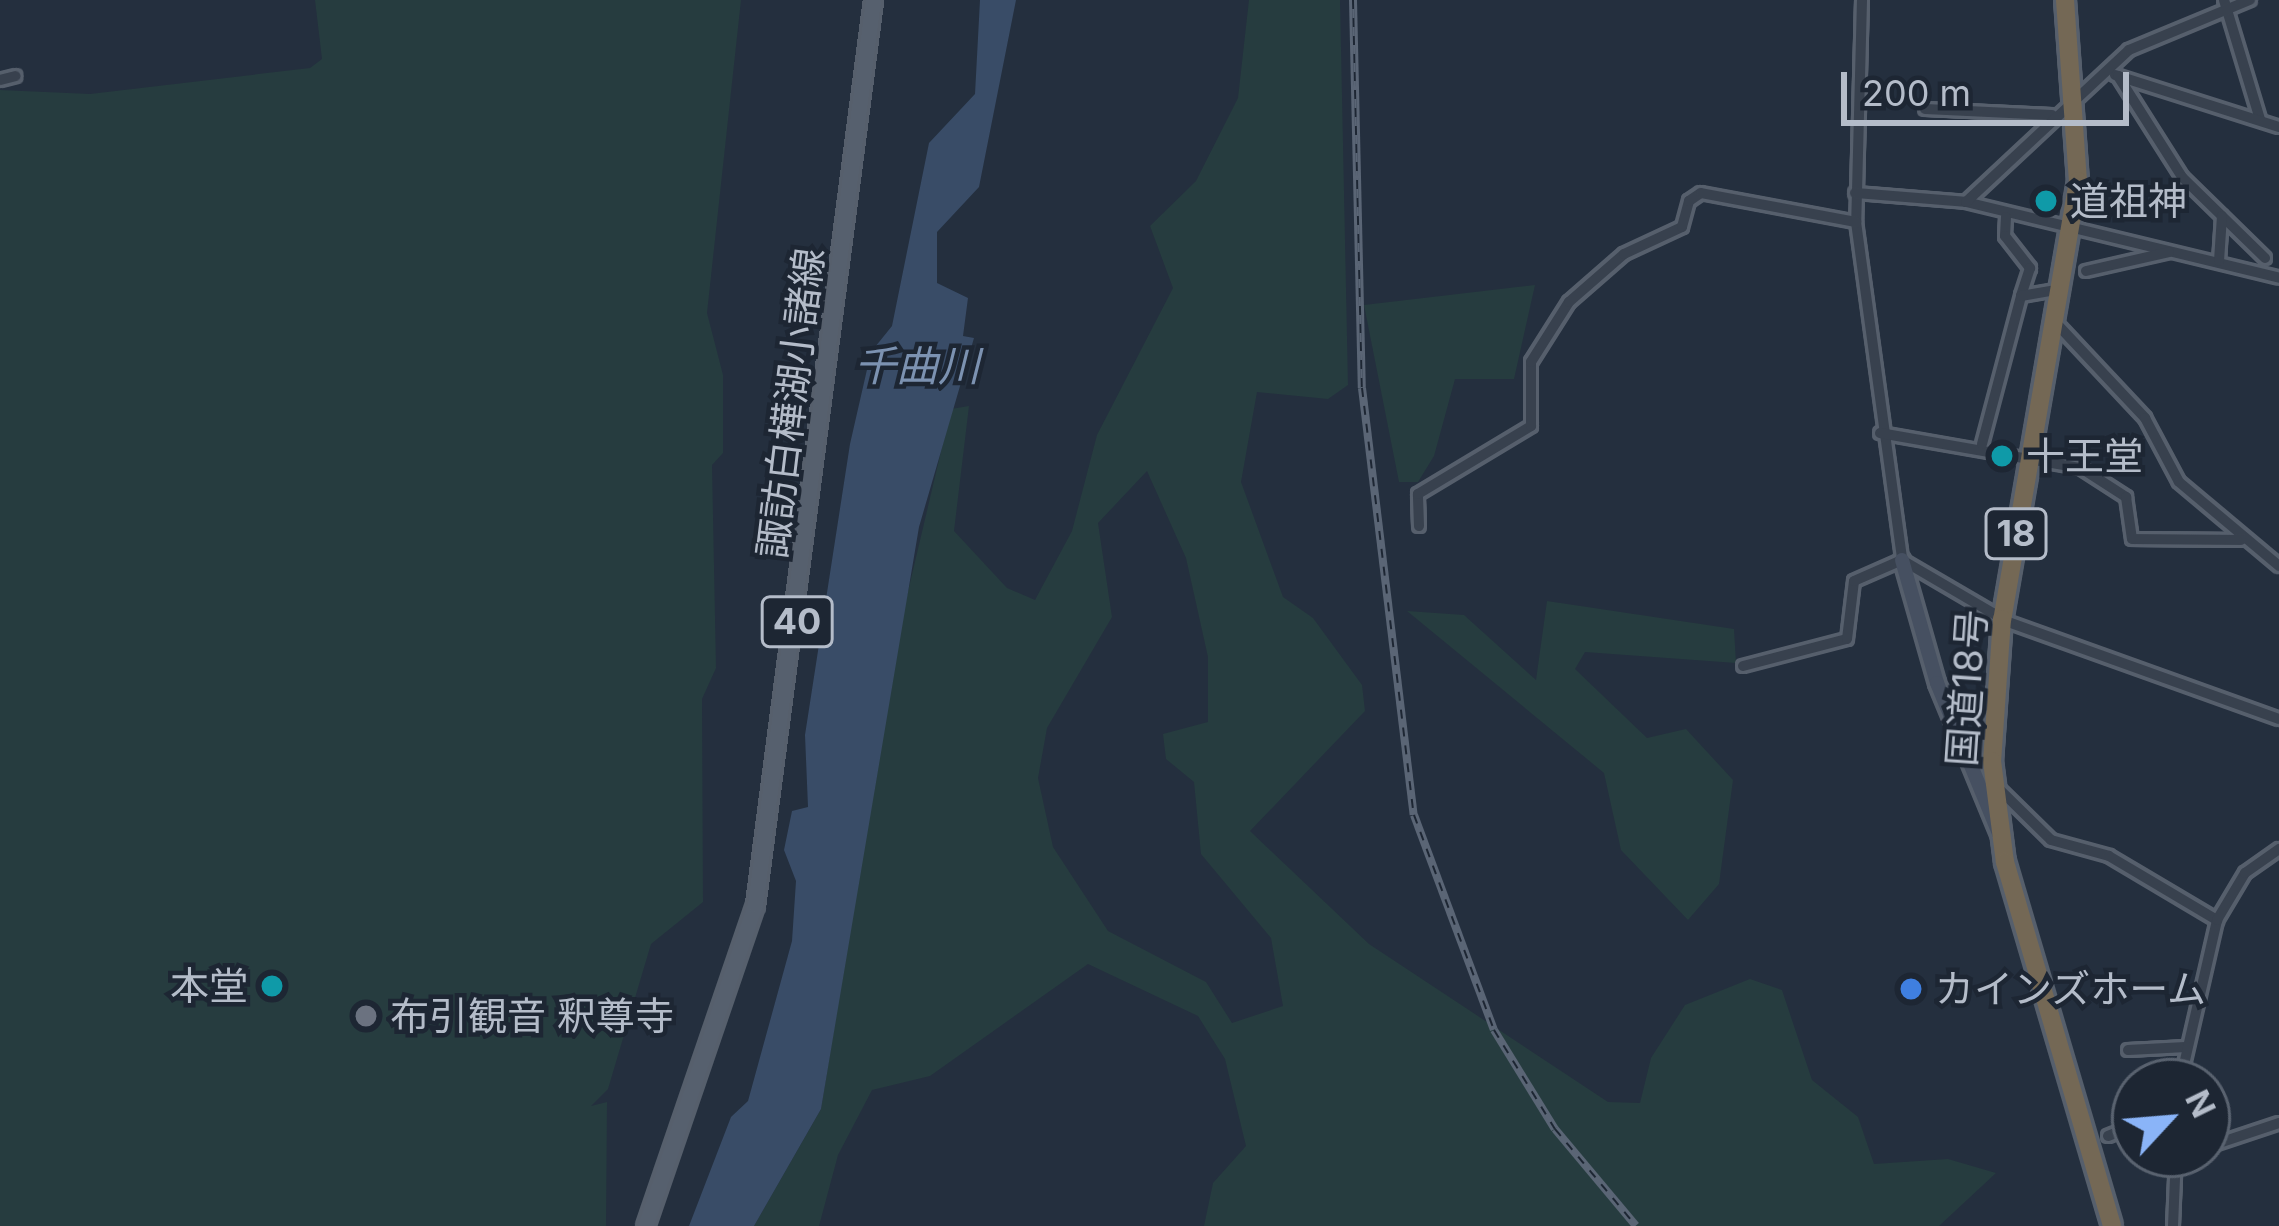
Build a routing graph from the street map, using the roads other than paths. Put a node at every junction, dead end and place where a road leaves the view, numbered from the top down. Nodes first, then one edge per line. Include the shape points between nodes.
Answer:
1 (873, 0) edge
2 (1862, 0) edge
3 (2065, 0) edge
4 (2249, 0) edge
5 (2225, 4) edge
6 (2112, 74) junction
7 (16, 76) dead end
8 (0, 80) edge
9 (2076, 102) junction
10 (1925, 109) dead end
11 (2052, 116) junction
12 (2260, 119) junction
13 (2279, 127) edge
14 (1855, 193) junction
15 (1966, 202) junction
16 (2222, 216) junction
17 (2006, 217) junction
18 (1856, 222) junction
19 (2071, 234) junction
20 (2169, 252) junction
21 (2279, 254) edge
22 (2265, 258) junction
23 (2219, 261) junction
24 (2250, 267) junction
25 (2086, 271) dead end
26 (2279, 278) edge
27 (2062, 289) junction
28 (2021, 296) junction
29 (2055, 322) junction
30 (1880, 433) junction
31 (1982, 444) junction
32 (2030, 458) junction
33 (1419, 526) dead end
34 (2241, 540) junction
35 (1902, 560) junction
36 (2279, 566) edge
37 (2002, 619) junction
38 (1743, 666) dead end
39 (2279, 719) edge
40 (1972, 777) junction
41 (1994, 784) junction
42 (2000, 836) junction
43 (2279, 849) edge
44 (2217, 920) junction
45 (2186, 1047) junction
46 (2128, 1050) dead end
47 (2184, 1058) edge
48 (2279, 1123) edge
49 (2111, 1135) edge
50 (2108, 1136) dead end
51 (2231, 1140) edge
52 (2175, 1178) edge
53 (646, 1226) edge
54 (2112, 1226) edge
55 (2173, 1226) edge

1 - 53 main road, 諏訪白樺湖小諸線 / 40 via 755,905
2 - 14 street
3 - 9 highway, 国道18号 / 18
4 - 5 street
5 - 6 street via 2152,34
5 - 12 street
6 - 9 street
6 - 12 street
6 - 16 street via 2182,177
7 - 8 street
9 - 11 street
9 - 19 highway, 国道18号 / 18
10 - 11 street
11 - 15 street
12 - 13 street
14 - 15 street
14 - 18 street
15 - 17 street
16 - 22 street
16 - 23 street
17 - 19 street
17 - 28 street via 2005,236 2030,268
18 - 30 street
18 - 33 street via 1701,194 1690,201 1682,227 1624,254 1569,302 1531,362 1531,427 1418,494
19 - 20 street
19 - 27 highway, 国道18号 / 18
20 - 23 street
20 - 25 street
21 - 22 street
22 - 24 street
23 - 24 street
24 - 26 street
27 - 28 street
27 - 29 highway, 国道18号 / 18
28 - 31 street
29 - 32 highway, 国道18号 / 18
29 - 34 street via 2146,418 2179,482
30 - 31 street
30 - 35 street
31 - 32 street
32 - 34 street via 2081,468 2126,497 2132,539
32 - 37 highway, 国道18号 / 18
34 - 36 street
35 - 37 street
35 - 38 street via 1854,581 1847,639
35 - 40 street
37 - 39 street
37 - 41 highway, 国道18号 / 18
40 - 41 street
40 - 42 street
41 - 42 highway, 国道18号 / 18
41 - 44 street via 2051,840 2109,856
42 - 54 highway, 国道18号 / 18
43 - 44 street via 2245,873
44 - 45 street
45 - 46 street
45 - 47 street
48 - 51 street
49 - 50 street
52 - 55 street

